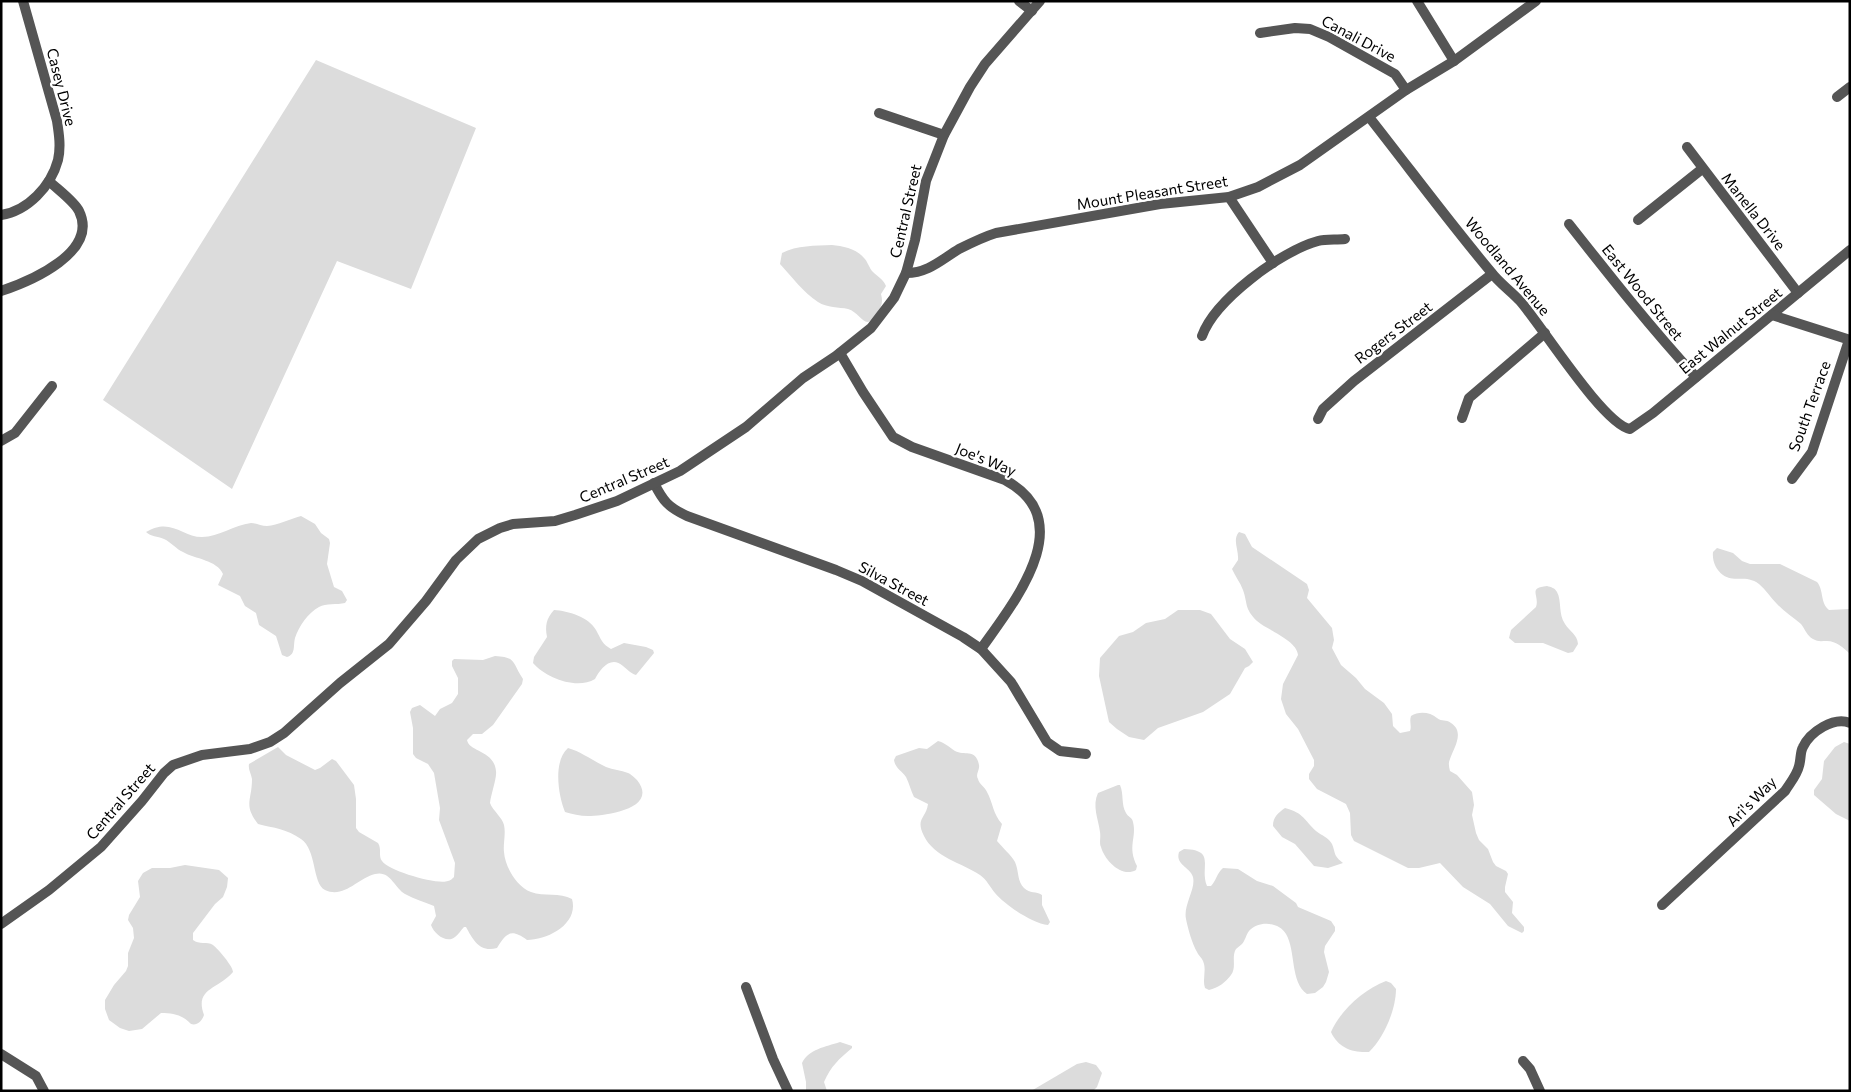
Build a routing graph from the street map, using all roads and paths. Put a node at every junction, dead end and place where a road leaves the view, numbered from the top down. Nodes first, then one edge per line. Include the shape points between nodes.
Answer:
1 (23, 1) edge
2 (1020, 1) edge
3 (1040, 1) edge
4 (1417, 1) edge
5 (1536, 1) edge
6 (1032, 11) junction
7 (1260, 33) dead end
8 (1454, 61) junction
9 (1850, 87) edge
10 (1406, 90) junction
11 (1837, 97) dead end
12 (879, 113) dead end
13 (1369, 117) junction
14 (944, 136) junction
15 (1687, 147) dead end
16 (1702, 169) junction
17 (49, 181) junction
18 (1229, 197) junction
19 (1, 215) edge
20 (1638, 220) dead end
21 (1569, 224) dead end
22 (1344, 239) dead end
23 (1850, 250) edge
24 (1273, 263) junction
25 (906, 273) junction
26 (1492, 274) junction
27 (1, 291) edge
28 (1798, 293) junction
29 (1772, 315) junction
30 (1546, 333) junction
31 (1202, 336) dead end
32 (1849, 340) edge
33 (840, 353) junction
34 (1696, 377) junction
35 (52, 386) dead end
36 (1318, 418) dead end
37 (1462, 418) dead end
38 (1628, 428) joint
39 (1, 441) edge
40 (1792, 479) dead end
41 (654, 483) junction
42 (981, 649) junction
43 (1850, 723) edge
44 (1086, 754) dead end
45 (1662, 905) dead end
46 (1, 924) edge
47 (746, 987) dead end
48 (1, 1054) edge
49 (1523, 1061) dead end
50 (44, 1091) edge
51 (788, 1091) edge
52 (1540, 1091) edge

1 - 17 street, Casey Drive via 60,139 58,160
2 - 6 street
3 - 6 street, Central Street
4 - 8 street
5 - 8 street, Mount Pleasant Street
6 - 14 street, Central Street via 985,64
7 - 10 street, Canali Drive via 1310,29 1395,74
8 - 10 street, Mount Pleasant Street
9 - 11 street
10 - 13 street, Mount Pleasant Street
12 - 14 street
13 - 18 street, Mount Pleasant Street via 1279,178
13 - 26 street, Woodland Avenue
14 - 25 street, Central Street via 926,181
15 - 16 street, Manella Drive
16 - 20 street
16 - 28 street, Manella Drive
17 - 19 street, Casey Drive via 23,207
17 - 27 street via 78,209 82,219 80,241 72,253 46,272
18 - 24 street
18 - 25 street, Mount Pleasant Street via 1160,204 996,233 980,238 920,273
21 - 34 street, East Wood Street
22 - 24 street via 1319,241
23 - 28 street, East Walnut Street
24 - 31 street via 1224,302 1206,324
25 - 33 street, Central Street via 884,313
26 - 30 street, Woodland Avenue
26 - 36 street, Rogers Street via 1354,381 1323,409
28 - 29 street, East Walnut Street
29 - 32 street
29 - 34 street, East Walnut Street
30 - 37 street via 1470,398
30 - 38 street, Woodland Avenue via 1591,396 1611,418
32 - 40 street, South Terrace via 1812,452
33 - 41 street, Central Street via 802,378 746,427 680,471
33 - 42 street, Joe's Way via 894,437 912,447 1005,480 1028,498 1036,512 1041,527 1037,555 1008,610
34 - 38 street, East Walnut Street via 1653,413
35 - 39 street via 15,433
41 - 42 street, Silva Street via 663,501 673,509 862,581
41 - 46 street, Central Street via 617,501 576,515 555,521 513,524 478,539 456,560 389,644 284,733 250,749 202,755 173,765 101,847
42 - 44 street, Silva Street via 1011,682 1047,742 1060,751
43 - 45 street, Ari's Way via 1844,721 1828,725 1816,732 1803,747 1799,768 1785,791
47 - 51 street
48 - 50 street via 36,1076
49 - 52 street

